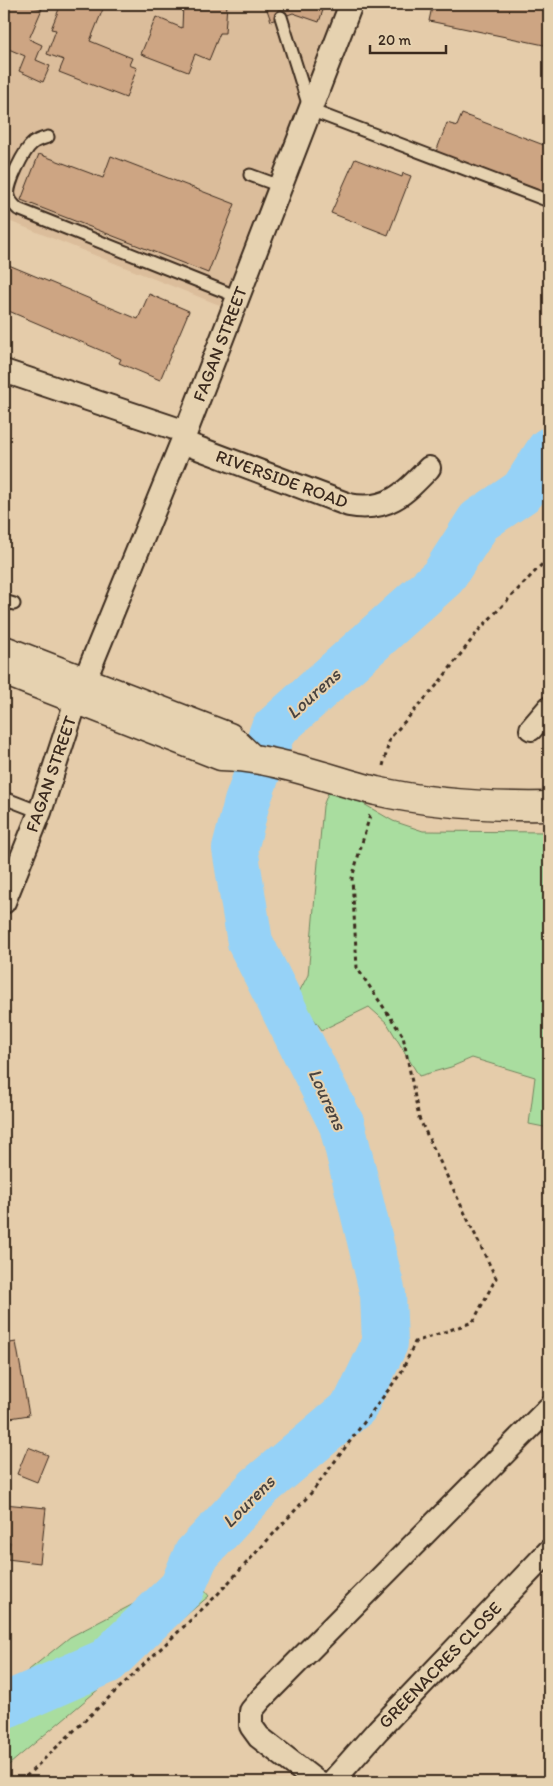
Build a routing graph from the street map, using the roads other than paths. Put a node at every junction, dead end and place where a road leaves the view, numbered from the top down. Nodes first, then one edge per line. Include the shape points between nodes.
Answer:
1 (351, 4) edge
2 (281, 17) dead end
3 (310, 110) junction
4 (48, 137) dead end
5 (250, 175) dead end
6 (280, 186) junction
7 (549, 201) edge
8 (238, 298) junction
9 (4, 371) edge
10 (184, 437) junction
11 (429, 468) dead end
12 (4, 650) edge
13 (4, 671) edge
14 (80, 691) junction
15 (549, 708) edge
16 (531, 729) dead end
17 (4, 798) edge
18 (549, 806) edge
19 (40, 812) junction
20 (4, 902) edge
21 (549, 1408) edge
22 (549, 1551) edge
23 (317, 1782) edge
24 (332, 1782) edge

1 - 3 street, FAGAN STREET
2 - 3 lane
3 - 6 street, FAGAN STREET
3 - 7 lane
4 - 8 lane via 35,141 25,152 8,188 8,195 18,209
5 - 6 lane
6 - 8 street, FAGAN STREET
8 - 10 street, FAGAN STREET
9 - 10 street, RIVERSIDE ROAD
10 - 11 street, RIVERSIDE ROAD via 349,505 366,508 396,499
10 - 14 street, FAGAN STREET
12 - 14 street
13 - 14 street
14 - 18 street via 249,756 348,784 425,800 496,807
14 - 19 street, FAGAN STREET
15 - 16 street
17 - 19 lane
19 - 20 street, FAGAN STREET
21 - 23 street via 251,1711 252,1726 259,1738
22 - 24 street, GREENACRES CLOSE

